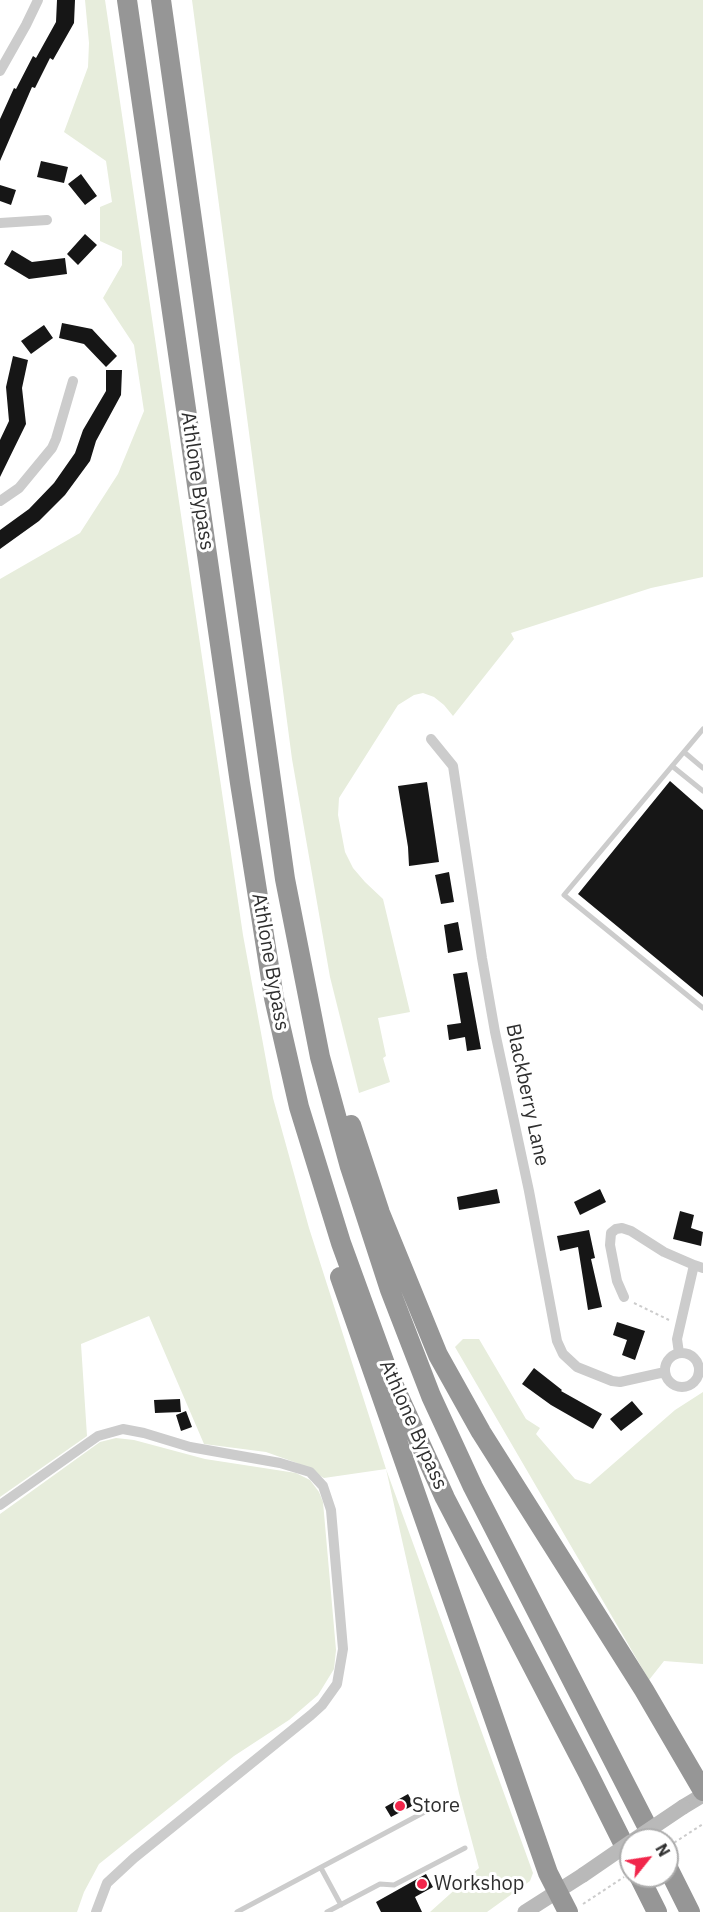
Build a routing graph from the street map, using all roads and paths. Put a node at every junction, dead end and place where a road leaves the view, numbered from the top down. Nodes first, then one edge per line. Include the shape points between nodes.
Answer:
1 (38, 0) edge
2 (127, 0) edge
3 (161, 0) edge
4 (0, 71) edge
5 (47, 220) dead end
6 (0, 223) edge
7 (73, 381) dead end
8 (0, 501) edge
9 (703, 729) edge
10 (431, 739) dead end
11 (684, 752) junction
12 (672, 766) junction
13 (703, 768) edge
14 (703, 791) edge
15 (285, 879) junction
16 (703, 1008) edge
17 (299, 1107) junction
18 (698, 1267) edge
19 (624, 1297) joint
20 (680, 1326) junction
21 (679, 1353) junction
22 (701, 1368) edge
23 (664, 1372) junction
24 (0, 1505) edge
25 (703, 1793) edge
26 (434, 1807) dead end
27 (703, 1824) edge
28 (648, 1828) edge
29 (652, 1828) edge
30 (619, 1835) edge
31 (679, 1840) edge
32 (465, 1848) dead end
33 (619, 1851) edge
34 (321, 1868) junction
35 (619, 1880) edge
36 (645, 1888) edge
37 (678, 1888) edge
38 (558, 1890) junction
39 (341, 1905) junction
40 (574, 1909) edge
41 (96, 1912) edge
42 (237, 1912) edge
43 (327, 1912) edge
44 (525, 1912) edge
45 (657, 1912) edge
46 (690, 1912) edge

1 - 4 street
2 - 17 highway, Athlone Bypass via 242,794 274,998
3 - 15 highway, Athlone Bypass
5 - 6 street
7 - 8 street via 52,448 19,488
9 - 11 lane
10 - 23 street, Blackberry Lane via 453,766 495,1032 556,1341 577,1367 612,1381
11 - 12 lane
11 - 13 lane
12 - 14 lane
12 - 16 lane via 564,895
15 - 25 highway via 343,1102 380,1213 438,1355 481,1432 644,1690
15 - 28 highway, Athlone Bypass via 320,1057 390,1290 431,1396 473,1486
17 - 30 highway, Athlone Bypass via 341,1243 389,1375 445,1498
17 - 38 highway via 309,1173 342,1284 548,1873
18 - 19 street via 664,1252 631,1230 616,1229 611,1233 610,1245
18 - 20 street
19 - 20 path
20 - 21 street
21 - 22 street via 694,1358
21 - 23 street via 666,1362
22 - 23 street via 694,1383 684,1388 674,1386
24 - 41 street via 98,1436 123,1429 310,1472 323,1486 329,1502 343,1649 337,1684 311,1715 107,1883
25 - 29 main road, bridge
26 - 34 lane
27 - 31 path
32 - 39 lane via 394,1885 380,1884
33 - 38 main road, bridge
34 - 39 lane
34 - 42 lane
35 - 40 path
36 - 45 highway
37 - 46 highway
38 - 40 highway
38 - 44 main road
39 - 43 lane

